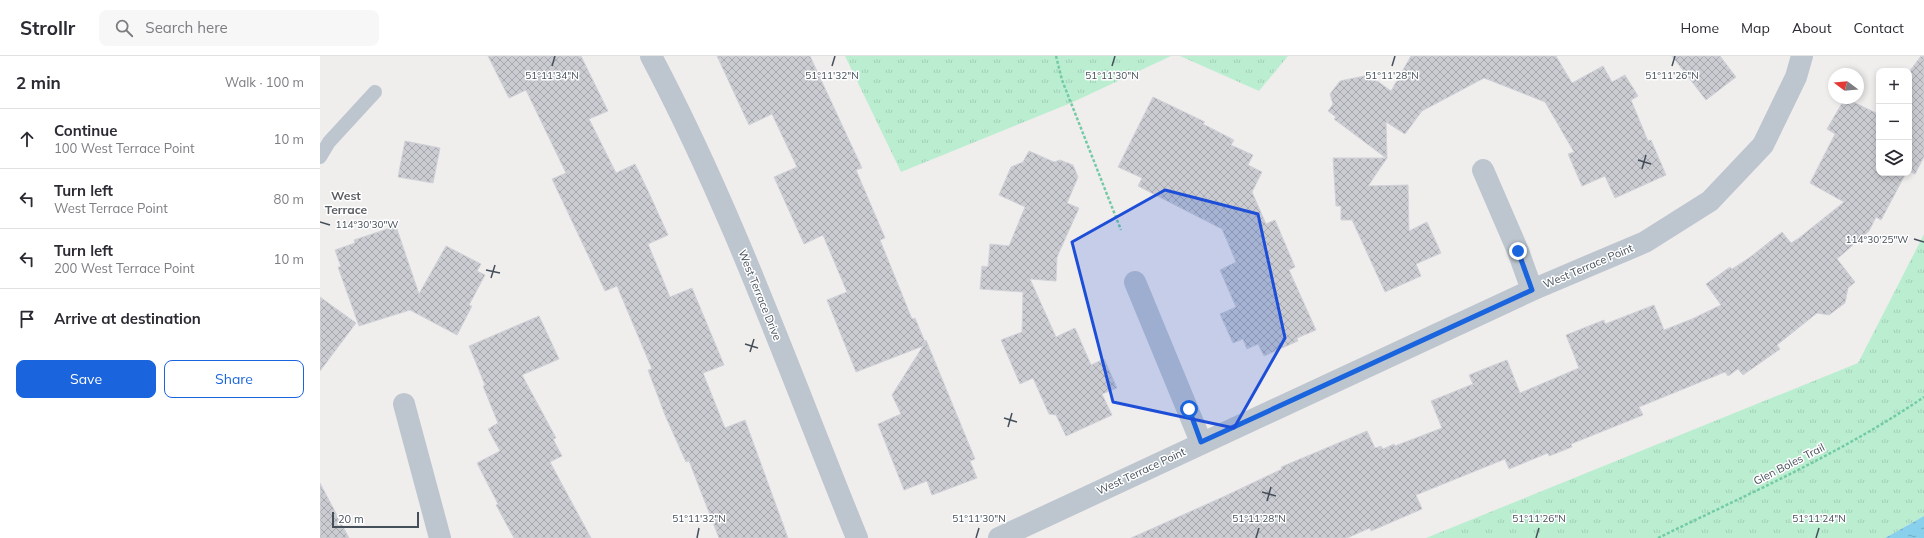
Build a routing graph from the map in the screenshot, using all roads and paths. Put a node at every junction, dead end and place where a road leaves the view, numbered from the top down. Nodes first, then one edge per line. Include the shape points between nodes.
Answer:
1 (651, 56) edge
2 (1056, 56) edge
3 (1802, 56) edge
4 (375, 92) dead end
5 (320, 157) edge
6 (1483, 170) dead end
7 (1121, 230) dead end
8 (1134, 282) dead end
9 (1532, 290) junction
10 (1924, 397) edge
11 (404, 404) dead end
12 (1201, 442) junction
13 (440, 538) edge
14 (856, 538) edge
15 (999, 538) edge
16 (1658, 538) edge

1 - 14 street, West Terrace Drive via 674,100 747,263
2 - 7 path via 1062,80
3 - 9 street, West Terrace Point via 1796,77 1763,145 1710,201 1645,242
4 - 5 lane via 328,142
6 - 9 street
8 - 12 street
9 - 12 street, West Terrace Point
10 - 16 path, Glen Boles Trail via 1888,422 1776,481
11 - 13 street
12 - 15 street, West Terrace Point

